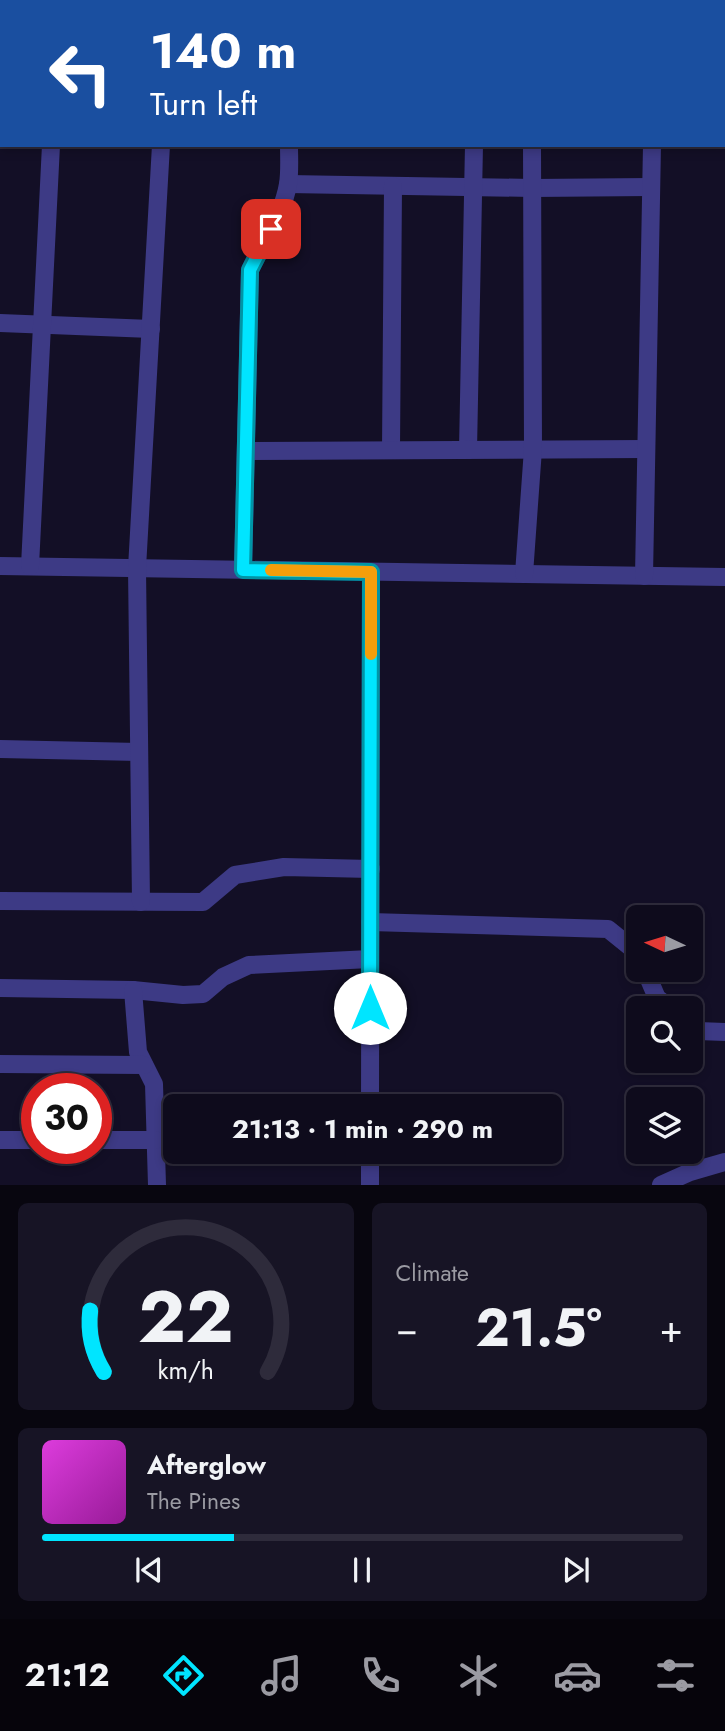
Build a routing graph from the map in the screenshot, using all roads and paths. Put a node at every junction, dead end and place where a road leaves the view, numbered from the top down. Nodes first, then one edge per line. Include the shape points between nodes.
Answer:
1 (51, 147) edge
2 (161, 147) edge
3 (289, 147) edge
4 (474, 147) edge
5 (532, 147) edge
6 (652, 147) edge
7 (288, 184) junction
8 (393, 186) junction
9 (475, 187) junction
10 (651, 187) junction
11 (532, 188) junction
12 (0, 323) edge
13 (43, 325) junction
14 (150, 329) junction
15 (533, 449) junction
16 (646, 449) junction
17 (391, 450) junction
18 (468, 450) junction
19 (246, 452) junction
20 (0, 566) edge
21 (30, 566) junction
22 (137, 568) junction
23 (243, 570) junction
24 (371, 572) junction
25 (524, 574) junction
26 (644, 576) junction
27 (725, 577) edge
28 (0, 749) edge
29 (139, 752) junction
30 (370, 869) junction
31 (0, 901) edge
32 (141, 902) junction
33 (370, 922) junction
34 (626, 944) edge
35 (370, 958) junction
36 (0, 988) edge
37 (133, 990) junction
38 (703, 1031) edge
39 (725, 1032) edge
40 (0, 1064) edge
41 (144, 1065) junction
42 (370, 1094) edge
43 (0, 1140) edge
44 (21, 1140) edge
45 (112, 1140) edge
46 (156, 1140) junction
47 (725, 1162) edge
48 (370, 1164) edge
49 (157, 1185) edge
50 (370, 1185) edge
51 (661, 1185) edge

1 - 13 street
2 - 14 street
3 - 7 street
4 - 9 street
5 - 11 street
6 - 10 street
7 - 8 street
7 - 19 street via 279,214 250,270
8 - 9 street
8 - 17 street
9 - 11 street
9 - 18 street
10 - 11 street
10 - 16 street
11 - 15 street
12 - 13 street
13 - 14 street
13 - 21 street
14 - 22 street
15 - 16 street
15 - 18 street
15 - 25 street
16 - 26 street
17 - 18 street
17 - 19 street
19 - 23 street
20 - 21 street
21 - 22 street
22 - 23 street
22 - 29 street
23 - 24 street
24 - 25 street
24 - 30 street
25 - 26 street
26 - 27 street
28 - 29 street
29 - 32 street
30 - 32 street via 284,867 234,875 203,902
30 - 33 street
31 - 32 street
33 - 34 street via 608,929
33 - 35 street
35 - 37 street via 249,965 223,977 203,994
35 - 42 street
36 - 37 street
37 - 41 street via 138,1052
38 - 39 street
40 - 41 street
41 - 46 street via 154,1084
43 - 44 street
45 - 46 street
46 - 49 street
47 - 51 street
48 - 50 street

